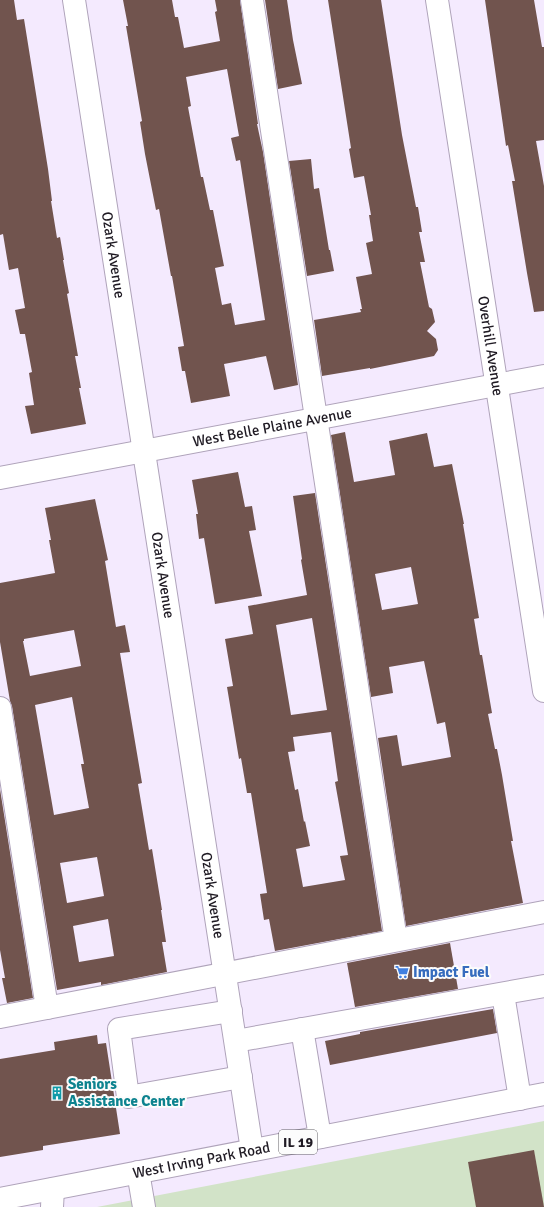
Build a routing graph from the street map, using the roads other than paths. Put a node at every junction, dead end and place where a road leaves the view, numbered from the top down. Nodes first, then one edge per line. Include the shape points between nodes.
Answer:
1 (74, 0) edge
2 (252, 0) edge
3 (437, 0) edge
4 (544, 376) edge
5 (496, 385) junction
6 (316, 419) junction
7 (144, 451) junction
8 (0, 478) edge
9 (544, 691) edge
10 (0, 708) edge
11 (544, 912) edge
12 (396, 940) junction
13 (225, 974) junction
14 (544, 986) edge
15 (503, 994) junction
16 (47, 1008) junction
17 (231, 1011) junction
18 (0, 1017) edge
19 (302, 1029) junction
20 (236, 1041) junction
21 (241, 1077) junction
22 (544, 1094) edge
23 (520, 1099) junction
24 (320, 1137) junction
25 (252, 1150) junction
26 (138, 1172) junction
27 (52, 1198) edge
28 (0, 1199) edge
29 (144, 1207) edge

1 - 7 street, Ozark Avenue
2 - 6 street
3 - 5 street, Overhill Avenue
4 - 5 street, West Belle Plaine Avenue
5 - 6 street, West Belle Plaine Avenue
5 - 9 street, Overhill Avenue
6 - 7 street, West Belle Plaine Avenue
6 - 12 street
7 - 8 street, West Belle Plaine Avenue
7 - 13 street, Ozark Avenue
10 - 16 street
11 - 12 street
12 - 13 street
13 - 16 street
13 - 17 street, Ozark Avenue
14 - 15 street
15 - 19 street
15 - 23 street
16 - 18 street
17 - 20 street, Ozark Avenue
17 - 21 street via 119,1029 128,1097
19 - 20 street
19 - 24 street
20 - 21 street, Ozark Avenue
21 - 25 street, Ozark Avenue
22 - 23 street, West Irving Park Road / IL 19
23 - 24 street, West Irving Park Road / IL 19
24 - 25 street, West Irving Park Road / IL 19
25 - 26 street, West Irving Park Road / IL 19
26 - 27 street, West Irving Park Road / IL 19
26 - 29 street
27 - 28 street, West Irving Park Road / IL 19

